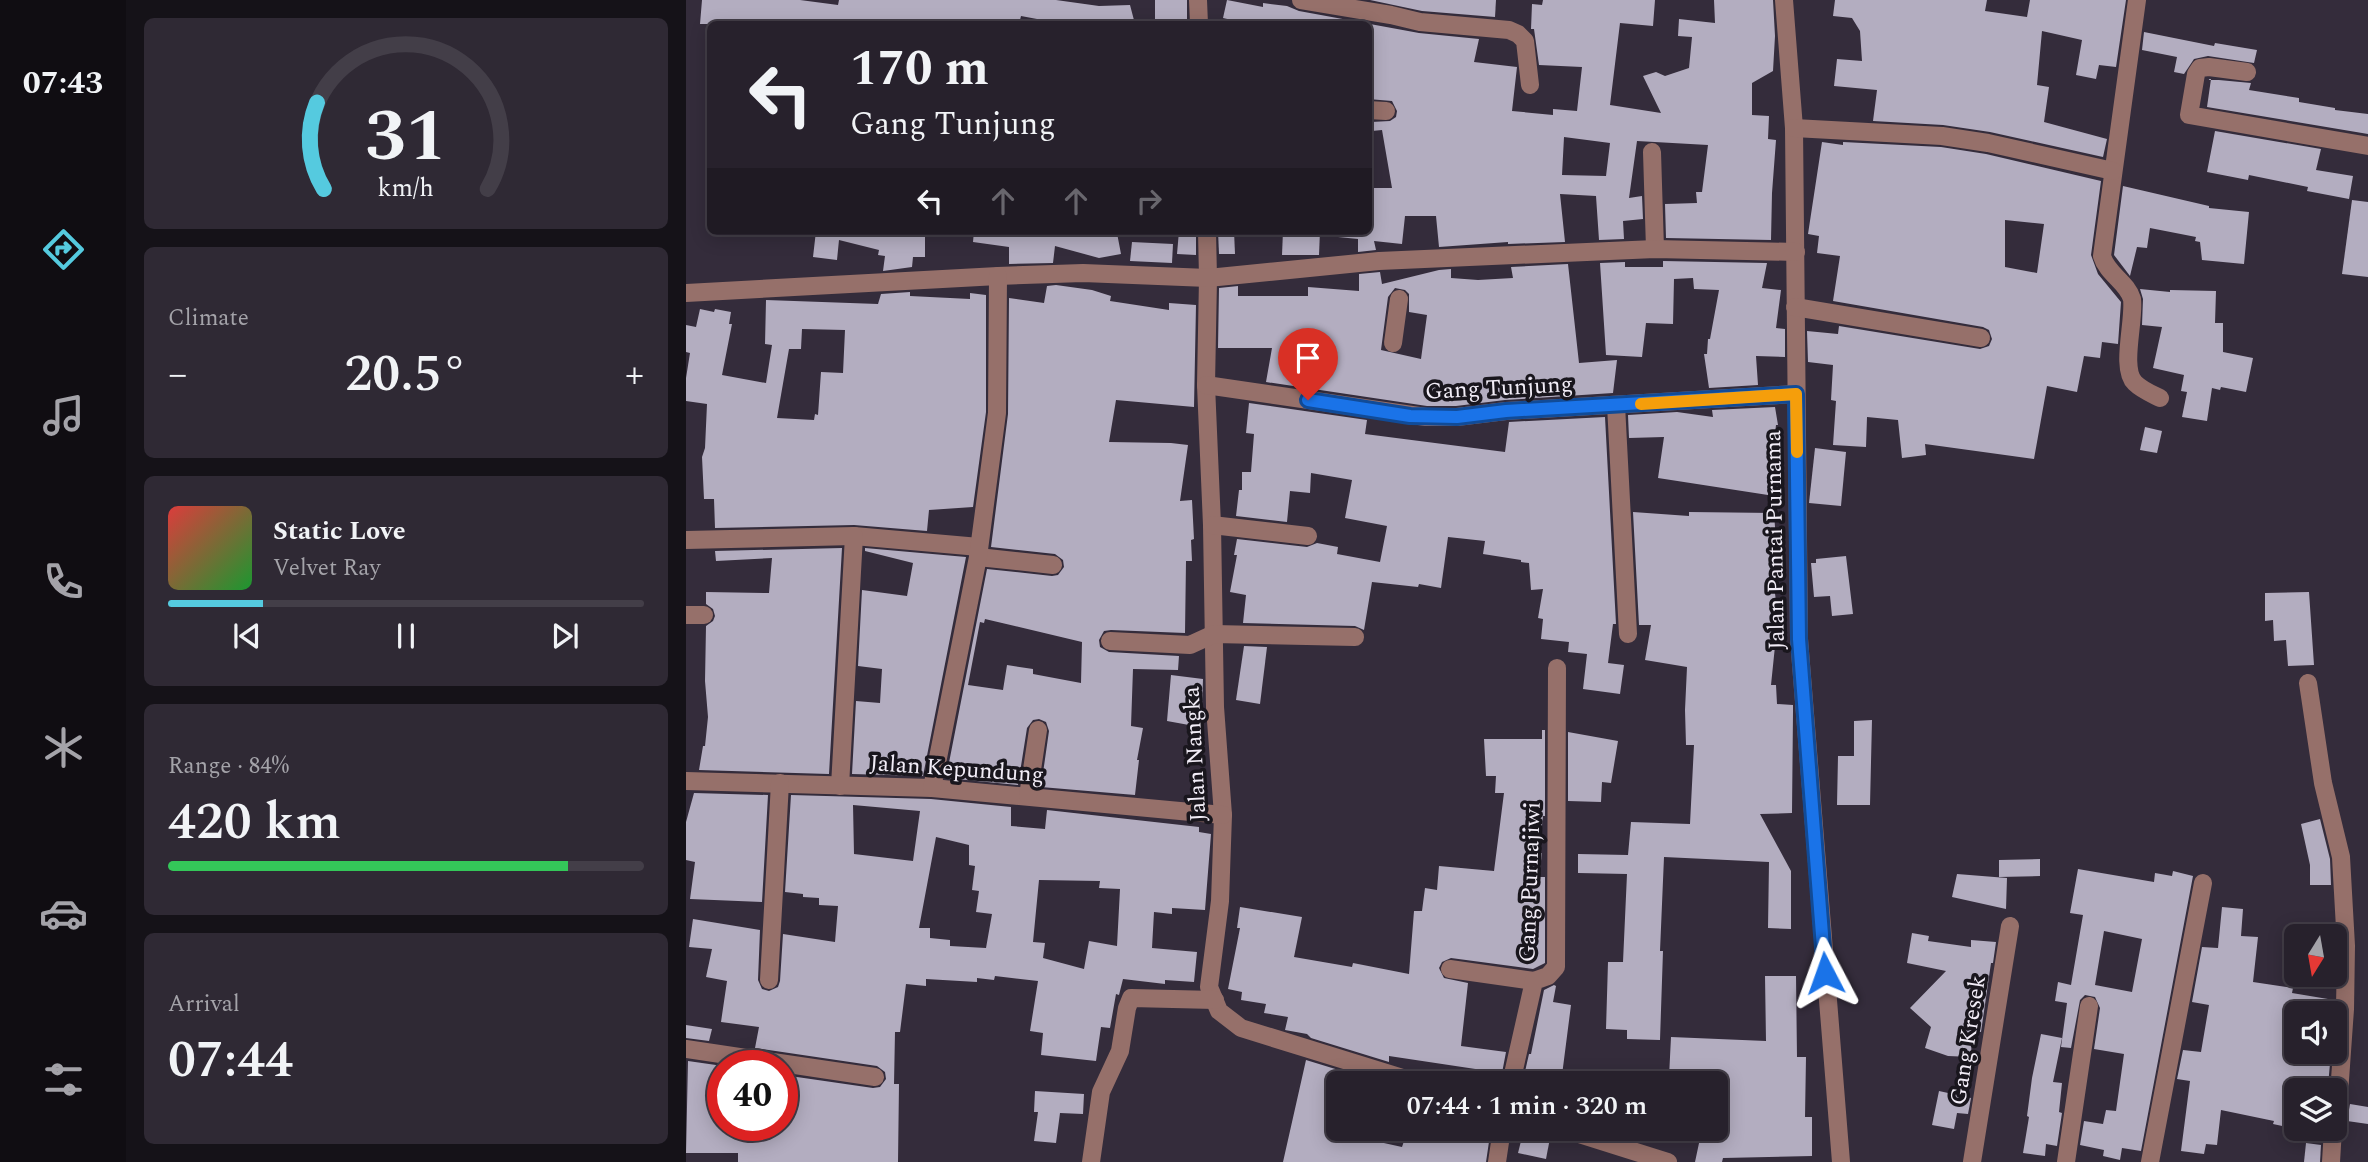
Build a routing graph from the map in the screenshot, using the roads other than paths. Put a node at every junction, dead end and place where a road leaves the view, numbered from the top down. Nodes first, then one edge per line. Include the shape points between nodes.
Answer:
1 (1198, 0) edge
2 (1301, 0) edge
3 (1784, 0) edge
4 (2137, 0) edge
5 (1392, 7) edge
6 (1199, 21) edge
7 (2246, 72) dead end
8 (1530, 85) dead end
9 (1794, 128) junction
10 (2368, 146) edge
11 (1652, 152) dead end
12 (2113, 171) junction
13 (1207, 235) edge
14 (1655, 249) junction
15 (1796, 252) junction
16 (998, 276) junction
17 (1208, 278) junction
18 (686, 293) edge
19 (1399, 299) dead end
20 (1795, 307) junction
21 (1980, 338) dead end
22 (1393, 343) dead end
23 (1206, 385) junction
24 (1796, 394) junction
25 (2160, 398) dead end
26 (1616, 405) junction
27 (1212, 525) junction
28 (854, 536) junction
29 (1308, 536) dead end
30 (686, 540) edge
31 (978, 552) junction
32 (1053, 565) dead end
33 (1214, 634) junction
34 (1628, 634) dead end
35 (1355, 638) dead end
36 (1110, 640) dead end
37 (1557, 668) dead end
38 (2308, 683) dead end
39 (1038, 730) dead end
40 (686, 772) edge
41 (686, 782) edge
42 (780, 783) junction
43 (840, 786) junction
44 (932, 788) junction
45 (1028, 796) junction
46 (1223, 815) junction
47 (2203, 883) dead end
48 (2010, 926) dead end
49 (1450, 969) dead end
50 (769, 980) dead end
51 (1534, 981) junction
52 (1215, 1000) junction
53 (2090, 1006) dead end
54 (686, 1049) edge
55 (1380, 1071) edge
56 (1514, 1071) edge
57 (875, 1077) dead end
58 (2340, 1078) edge
59 (1500, 1141) edge
60 (1601, 1141) edge
61 (2333, 1141) edge
62 (1091, 1162) edge
63 (1497, 1162) edge
64 (1668, 1162) edge
65 (1841, 1162) edge
66 (1972, 1162) edge
67 (2066, 1162) edge
68 (2150, 1162) edge
69 (2331, 1162) edge

1 - 6 street
2 - 5 street
3 - 9 street, Jalan Pantai Purnama
4 - 12 street
5 - 8 street via 1420,22 1518,34 1525,41
7 - 10 street via 2200,68 2189,115
9 - 12 street via 1942,136
9 - 15 street, Jalan Pantai Purnama
11 - 14 street
12 - 25 street via 2102,256 2132,299 2131,378
13 - 17 street, Jalan Nangka
14 - 15 street
14 - 17 street via 1379,261
15 - 20 street, Jalan Pantai Purnama
16 - 17 street via 1083,273
16 - 18 street
16 - 31 street via 997,413
17 - 23 street, Jalan Nangka
19 - 22 street
20 - 21 street
20 - 24 street, Jalan Pantai Purnama
23 - 26 street, Gang Tunjung via 1426,417
23 - 27 street, Jalan Nangka
24 - 26 street, Gang Tunjung
24 - 65 street, Jalan Pantai Purnama via 1799,639
26 - 34 street
27 - 29 street
27 - 33 street, Jalan Nangka
28 - 30 street
28 - 31 street
28 - 43 street
31 - 32 street
31 - 44 street
33 - 35 street
33 - 36 street via 1190,645
33 - 46 street, Jalan Nangka
37 - 51 street, Gang Purnajiwi via 1556,961 1552,974
38 - 58 street via 2323,783 2341,857 2346,946
39 - 45 street
40 - 41 street
41 - 42 street, Jalan Kepundung
42 - 43 street, Jalan Kepundung
42 - 50 street
43 - 44 street, Jalan Kepundung
44 - 45 street, Jalan Kepundung
45 - 46 street, Jalan Kepundung
46 - 52 street, Jalan Nangka via 1220,901 1209,987
47 - 68 street
48 - 66 street, Gang Kresek
49 - 51 street
51 - 56 street, Gang Purnajiwi
52 - 55 street via 1219,1011 1241,1028
52 - 62 street via 1131,998 1120,1051 1101,1092
53 - 67 street
54 - 57 street
59 - 63 street
60 - 64 street
61 - 69 street

